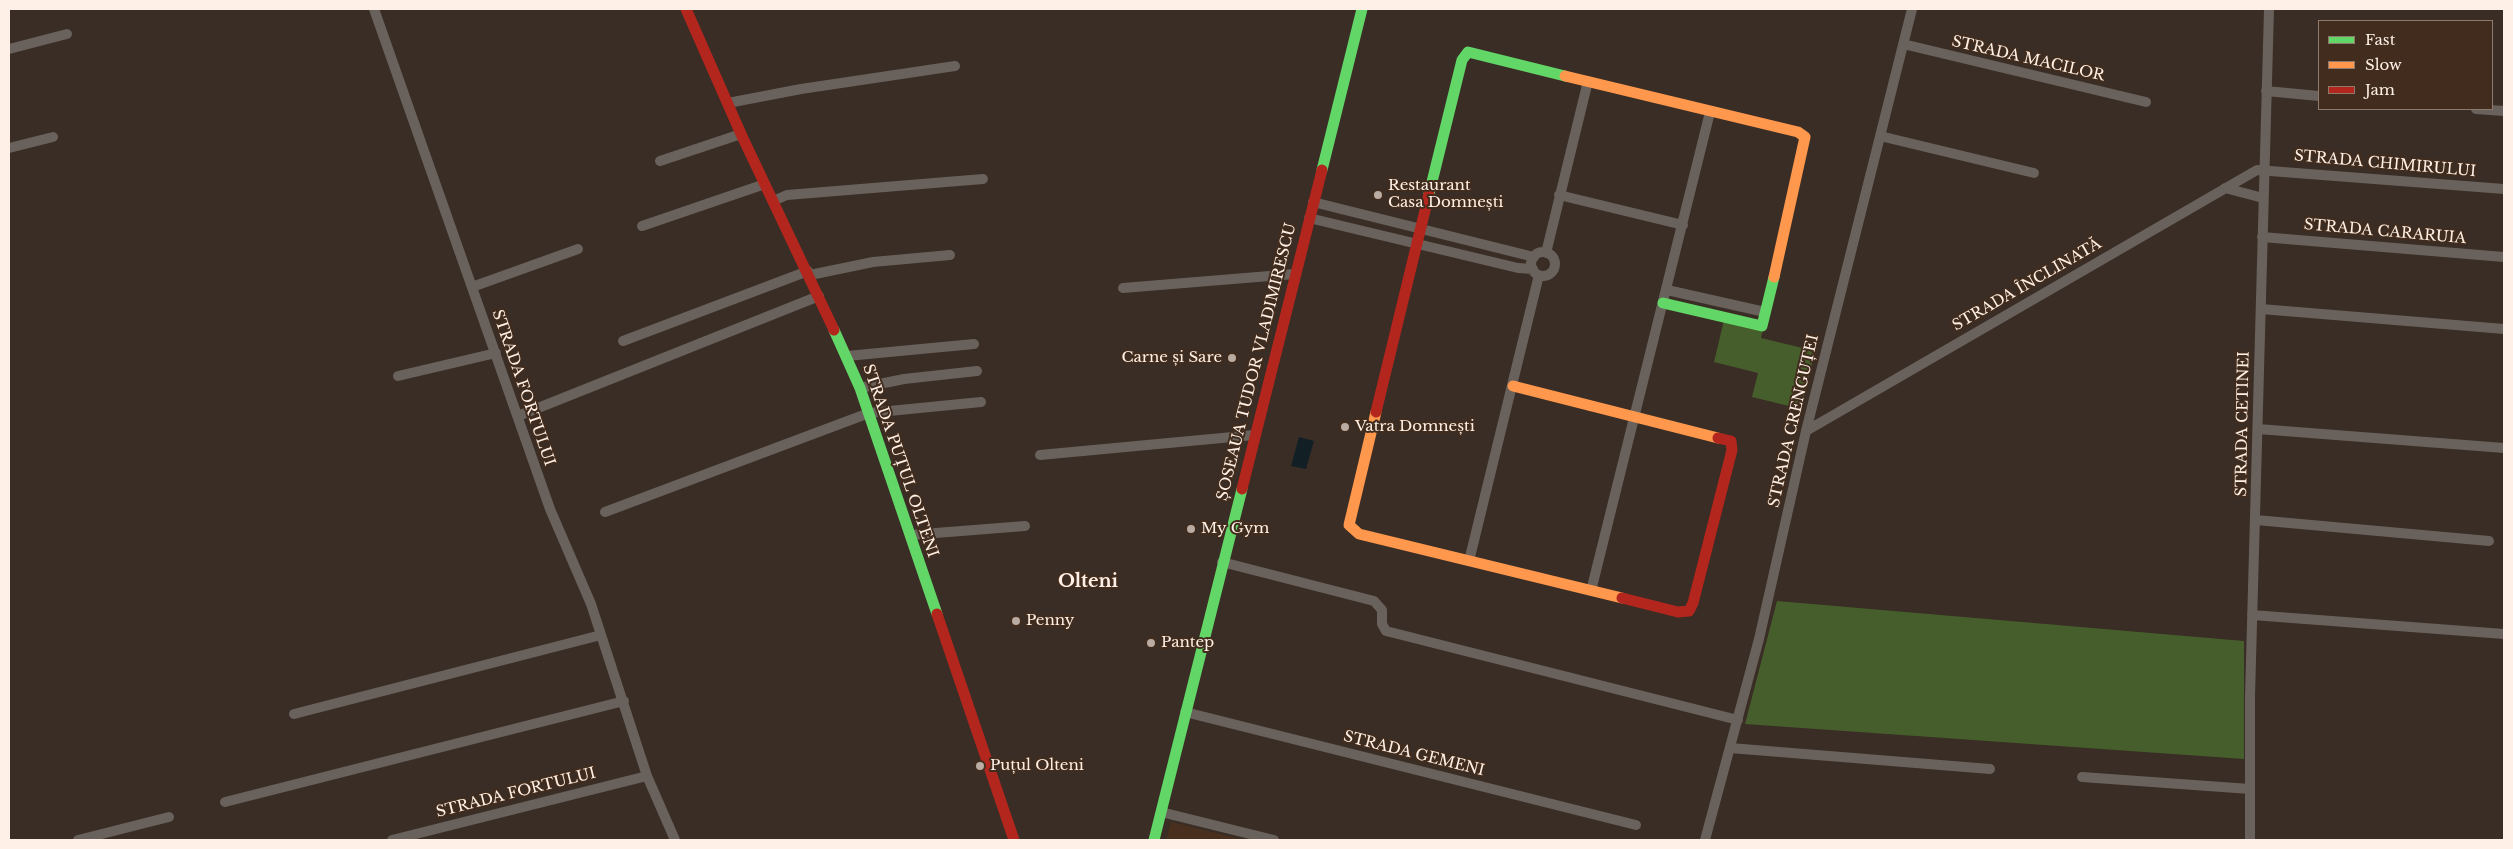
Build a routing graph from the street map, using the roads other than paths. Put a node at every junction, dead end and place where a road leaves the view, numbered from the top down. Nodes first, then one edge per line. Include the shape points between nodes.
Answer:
1 (374, 9) edge
2 (686, 9) edge
3 (1362, 9) edge
4 (1912, 9) edge
5 (2269, 9) edge
6 (67, 34) dead end
7 (1903, 44) junction
8 (9, 49) edge
9 (955, 66) dead end
10 (1588, 81) junction
11 (2266, 91) junction
12 (2318, 96) edge
13 (2146, 102) dead end
14 (728, 103) junction
15 (2490, 110) edge
16 (2504, 111) edge
17 (1710, 112) junction
18 (741, 134) junction
19 (1880, 136) junction
20 (53, 137) dead end
21 (9, 148) edge
22 (660, 161) dead end
23 (2264, 170) junction
24 (2034, 174) dead end
25 (983, 179) dead end
26 (765, 184) junction
27 (2225, 188) junction
28 (2504, 188) edge
29 (1559, 195) junction
30 (2263, 198) junction
31 (774, 201) junction
32 (1314, 202) junction
33 (1309, 218) junction
34 (1683, 225) junction
35 (642, 226) dead end
36 (1421, 228) junction
37 (2262, 237) junction
38 (1477, 241) junction
39 (1417, 243) junction
40 (578, 249) dead end
41 (1546, 253) junction
42 (950, 255) dead end
43 (1474, 256) junction
44 (1534, 257) junction
45 (2504, 257) edge
46 (1536, 272) junction
47 (809, 273) junction
48 (1294, 274) junction
49 (472, 287) junction
50 (1124, 288) dead end
51 (1667, 290) junction
52 (820, 296) junction
53 (1663, 303) junction
54 (2261, 309) junction
55 (1765, 312) junction
56 (2504, 328) edge
57 (623, 341) dead end
58 (974, 344) dead end
59 (496, 353) junction
60 (847, 356) junction
61 (977, 371) dead end
62 (398, 376) dead end
63 (1514, 386) junction
64 (860, 388) junction
65 (981, 402) dead end
66 (869, 412) junction
67 (518, 416) junction
68 (1634, 416) junction
69 (2258, 429) junction
70 (1806, 430) junction
71 (1254, 435) junction
72 (2504, 448) edge
73 (1040, 455) dead end
74 (605, 512) dead end
75 (2256, 520) junction
76 (1025, 526) dead end
77 (910, 535) junction
78 (2489, 540) dead end
79 (1469, 561) junction
80 (1222, 562) junction
81 (1591, 591) junction
82 (2252, 615) junction
83 (2504, 634) edge
84 (601, 635) junction
85 (624, 702) junction
86 (1185, 712) junction
87 (294, 714) dead end
88 (1738, 720) junction
89 (1730, 748) junction
90 (1990, 769) dead end
91 (647, 776) junction
92 (2082, 777) dead end
93 (2250, 788) junction
94 (225, 802) dead end
95 (1161, 812) junction
96 (169, 817) dead end
97 (1636, 825) dead end
98 (78, 840) edge
99 (392, 840) edge
100 (675, 840) edge
101 (1014, 840) edge
102 (1154, 840) edge
103 (1274, 840) edge
104 (1705, 840) edge
105 (2250, 840) edge

1 - 49 street, STRADA FORTULUI
2 - 14 street, STRADA PUȚUL OLTENI
3 - 32 street, ȘOSEAUA TUDOR VLADIMIRESCU
4 - 7 street, STRADA CRENGUȚEI
5 - 11 street, STRADA CETINEI
6 - 8 street
7 - 13 street, STRADA MACILOR
7 - 19 street, STRADA CRENGUȚEI
9 - 14 street
10 - 17 street
10 - 29 street
10 - 36 street via 1472,52 1464,55
11 - 12 street
11 - 23 street, STRADA CETINEI
14 - 18 street, STRADA PUȚUL OLTENI
15 - 16 street
17 - 34 street
17 - 55 street via 1798,132 1805,138
18 - 22 street
18 - 26 street, STRADA PUȚUL OLTENI
19 - 24 street
19 - 70 street, STRADA CRENGUȚEI
20 - 21 street
23 - 27 street, STRADA ÎNCLINATĂ via 2257,170
23 - 28 street, STRADA CHIMIRULUI
23 - 30 street, STRADA CETINEI
25 - 31 street via 787,195
26 - 31 street, STRADA PUȚUL OLTENI
26 - 35 street
27 - 30 street
27 - 70 street, STRADA ÎNCLINATĂ
29 - 34 street
29 - 41 street
30 - 37 street, STRADA CETINEI
31 - 47 street, STRADA PUȚUL OLTENI
32 - 33 street, ȘOSEAUA TUDOR VLADIMIRESCU
32 - 36 street
33 - 39 street
33 - 48 street, ȘOSEAUA TUDOR VLADIMIRESCU
34 - 51 street
36 - 38 street
36 - 39 street
37 - 45 street, STRADA CARARUIA
37 - 54 street, STRADA CETINEI
38 - 43 street
38 - 44 street
39 - 43 street
39 - 79 street via 1349,525 1359,534
40 - 49 street
41 - 44 street
41 - 46 street via 1553,259 1554,268 1549,274
42 - 47 street via 872,262
43 - 46 street
44 - 46 street
46 - 63 street
47 - 52 street, STRADA PUȚUL OLTENI
47 - 57 street
48 - 50 street
48 - 71 street, ȘOSEAUA TUDOR VLADIMIRESCU
49 - 59 street, STRADA FORTULUI
51 - 53 street
51 - 55 street
52 - 60 street, STRADA PUȚUL OLTENI
52 - 67 street
53 - 55 street via 1762,326
53 - 68 street
54 - 56 street
54 - 69 street, STRADA CETINEI
58 - 60 street
59 - 62 street
59 - 67 street, STRADA FORTULUI
60 - 64 street, STRADA PUȚUL OLTENI
61 - 64 street via 904,379
63 - 68 street
63 - 79 street
64 - 66 street, STRADA PUȚUL OLTENI
65 - 66 street
66 - 74 street
66 - 77 street, STRADA PUȚUL OLTENI
67 - 84 street, STRADA FORTULUI via 550,509
68 - 81 street
68 - 81 street via 1732,441 1730,460 1689,611 1684,613
69 - 72 street
69 - 75 street, STRADA CETINEI
70 - 88 street, STRADA CRENGUȚEI
71 - 73 street
71 - 80 street, ȘOSEAUA TUDOR VLADIMIRESCU
75 - 78 street
75 - 82 street, STRADA CETINEI
76 - 77 street
77 - 101 street, STRADA PUȚUL OLTENI
79 - 81 street
80 - 86 street, ȘOSEAUA TUDOR VLADIMIRESCU
80 - 88 street via 1374,601 1382,610 1382,624 1386,632
82 - 83 street
82 - 93 street, STRADA CETINEI
84 - 85 street, STRADA FORTULUI
84 - 87 street
85 - 91 street, STRADA FORTULUI
85 - 94 street
86 - 95 street, ȘOSEAUA TUDOR VLADIMIRESCU
86 - 97 street, STRADA GEMENI
88 - 89 street, STRADA CRENGUȚEI
89 - 90 street
89 - 104 street, STRADA CRENGUȚEI
91 - 99 street, STRADA FORTULUI
91 - 100 street, STRADA FORTULUI
92 - 93 street
93 - 105 street, STRADA CETINEI
95 - 102 street, ȘOSEAUA TUDOR VLADIMIRESCU
95 - 103 street
96 - 98 street

